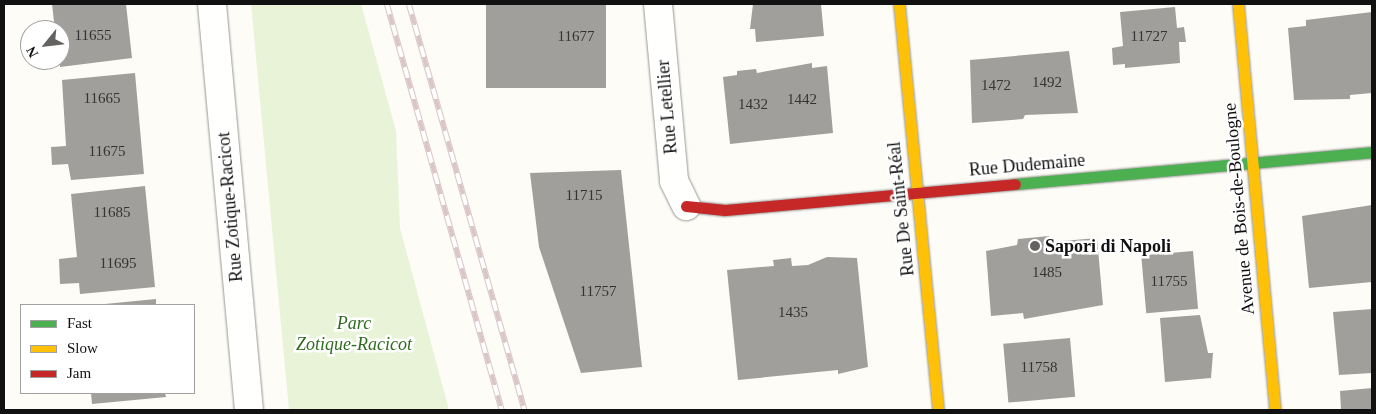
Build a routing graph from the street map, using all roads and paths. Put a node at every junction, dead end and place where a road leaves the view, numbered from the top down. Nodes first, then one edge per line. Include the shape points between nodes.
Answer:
1 (212, 4) edge
2 (658, 4) edge
3 (900, 4) edge
4 (1238, 4) edge
5 (1372, 152) edge
6 (1252, 163) junction
7 (916, 193) junction
8 (686, 206) joint
9 (249, 410) edge
10 (938, 410) edge
11 (1275, 410) edge

1 - 9 street, Rue Zotique-Racicot
2 - 8 street, Rue Letellier via 674,181
3 - 7 street, Rue De Saint-Réal
4 - 6 street, Avenue de Bois-de-Boulogne
5 - 6 street, Rue Dudemaine
6 - 7 street, Rue Dudemaine
6 - 11 street, Avenue de Bois-de-Boulogne
7 - 8 street, Rue Dudemaine via 713,211
7 - 10 street, Rue De Saint-Réal

